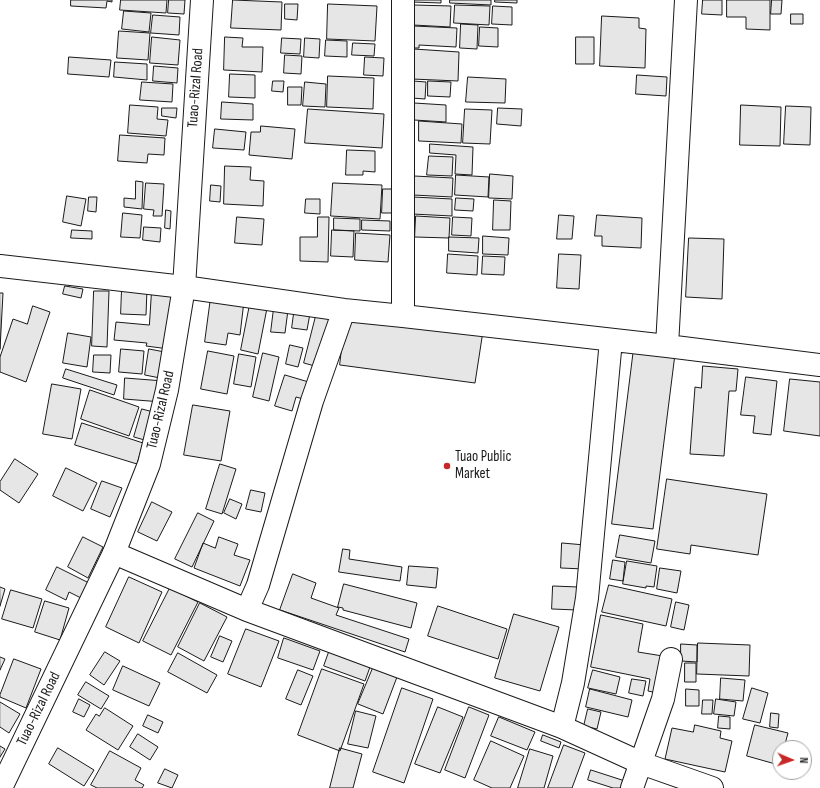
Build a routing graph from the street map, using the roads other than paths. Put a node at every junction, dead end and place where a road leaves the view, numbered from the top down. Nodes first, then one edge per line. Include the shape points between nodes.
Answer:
1 (202, 0) edge
2 (403, 0) edge
3 (686, 0) edge
4 (0, 266) edge
5 (184, 287) junction
6 (344, 310) junction
7 (403, 316) junction
8 (611, 340) junction
9 (668, 346) junction
10 (820, 365) edge
11 (114, 553) junction
12 (247, 610) junction
13 (671, 659) dead end
14 (562, 727) junction
15 (641, 763) junction
16 (1, 788) edge
17 (632, 788) edge
18 (712, 788) edge

1 - 5 street, Tuao-Rizal Road
2 - 7 street
3 - 9 street
4 - 5 street
5 - 6 street
5 - 11 street, Tuao-Rizal Road via 168,390 149,464
6 - 7 street
6 - 12 street via 312,401 258,585
7 - 8 street
8 - 9 street
8 - 14 street via 587,598
9 - 10 street
11 - 12 street
11 - 16 street, Tuao-Rizal Road
12 - 14 street
13 - 15 street via 663,699
14 - 15 street
15 - 17 street
15 - 18 street

